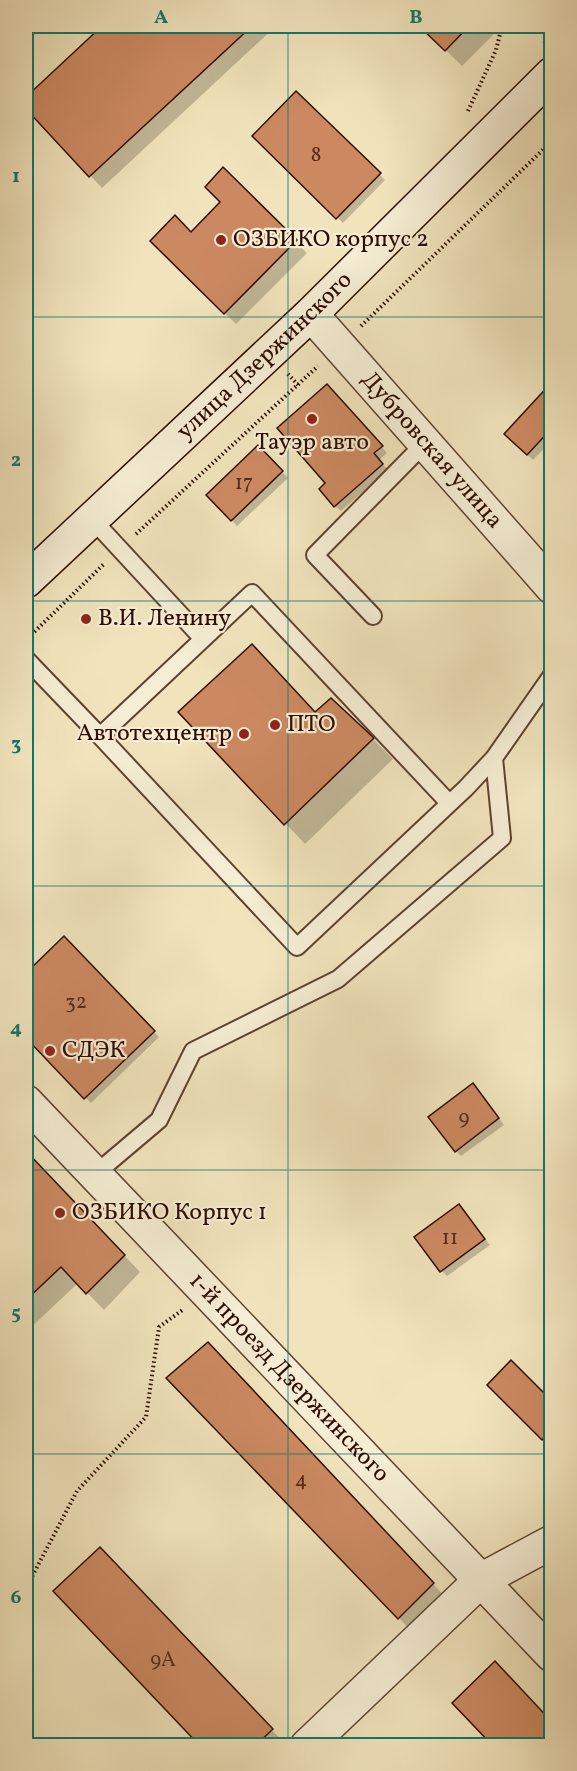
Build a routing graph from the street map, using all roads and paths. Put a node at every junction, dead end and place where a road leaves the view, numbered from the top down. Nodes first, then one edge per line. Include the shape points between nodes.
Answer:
1 (502, 26) edge
2 (552, 75) edge
3 (464, 120) dead end
4 (552, 141) edge
5 (311, 314) junction
6 (340, 347) junction
7 (424, 443) junction
8 (92, 519) junction
9 (120, 549) junction
10 (26, 581) edge
11 (552, 587) edge
12 (373, 616) dead end
13 (203, 639) junction
14 (26, 641) edge
15 (26, 659) edge
16 (552, 675) edge
17 (100, 736) junction
18 (494, 758) junction
19 (449, 803) junction
20 (26, 1102) edge
21 (94, 1175) junction
22 (206, 1292) junction
23 (552, 1542) edge
24 (482, 1580) junction
25 (26, 1588) edge
26 (552, 1654) edge
27 (307, 1746) edge

1 - 3 path via 496,50
2 - 5 street, улица Дзержинского
4 - 6 path
5 - 6 street, Дубровская улица
5 - 8 street, улица Дзержинского
6 - 7 street, Дубровская улица
6 - 9 path
7 - 11 street, Дубровская улица
7 - 12 lane via 315,555
8 - 9 lane
8 - 10 street, улица Дзержинского
9 - 13 lane
9 - 14 path
13 - 17 lane
13 - 19 lane via 252,593
15 - 17 lane
16 - 18 lane
17 - 19 lane via 297,947
18 - 19 lane
18 - 21 lane via 502,838 338,980 193,1051 159,1120
20 - 21 street, 1-й проезд Дзержинского
21 - 22 street, 1-й проезд Дзержинского
22 - 24 street, 1-й проезд Дзержинского
22 - 25 path via 159,1327 146,1417 77,1491
23 - 24 street
24 - 26 street, 1-й проезд Дзержинского
24 - 27 street

